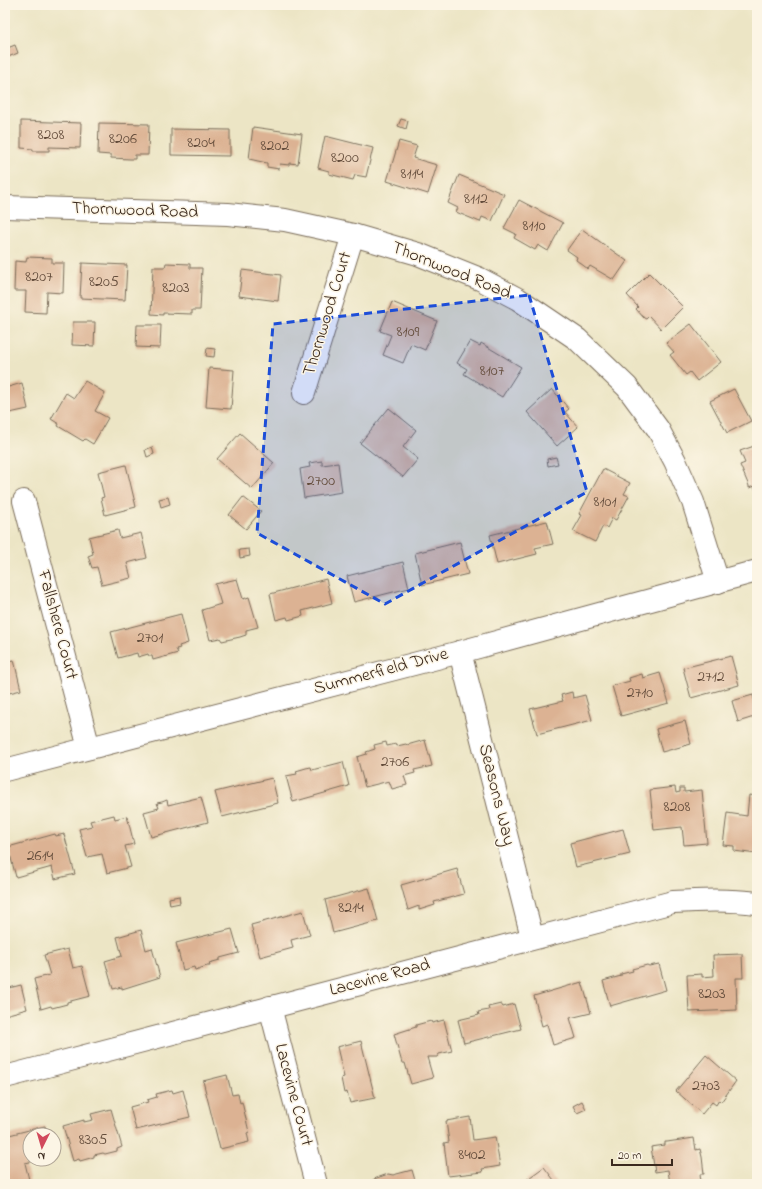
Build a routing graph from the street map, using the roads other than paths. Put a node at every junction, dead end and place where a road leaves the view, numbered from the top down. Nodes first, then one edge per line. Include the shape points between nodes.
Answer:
1 (5, 207) edge
2 (353, 235) junction
3 (304, 392) dead end
4 (24, 501) dead end
5 (757, 571) edge
6 (718, 582) junction
7 (460, 652) junction
8 (89, 748) junction
9 (5, 770) edge
10 (757, 903) edge
11 (532, 937) junction
12 (270, 1007) junction
13 (5, 1077) edge
14 (316, 1184) edge

1 - 2 street, Thornwood Road via 228,214 285,220
2 - 3 street, Thornwood Court
2 - 6 street, Thornwood Road via 418,254 480,279 518,299 577,339 627,387 676,460 693,502
4 - 8 street, Fallshere Court
5 - 6 street, Summerfield Drive
6 - 7 street, Summerfield Drive
7 - 8 street, Summerfield Drive
7 - 11 street, Seasons Way
8 - 9 street, Summerfield Drive
10 - 11 street, Lacevine Road via 738,900 673,902
11 - 12 street, Lacevine Road
12 - 13 street, Lacevine Road
12 - 14 street, Lacevine Court

